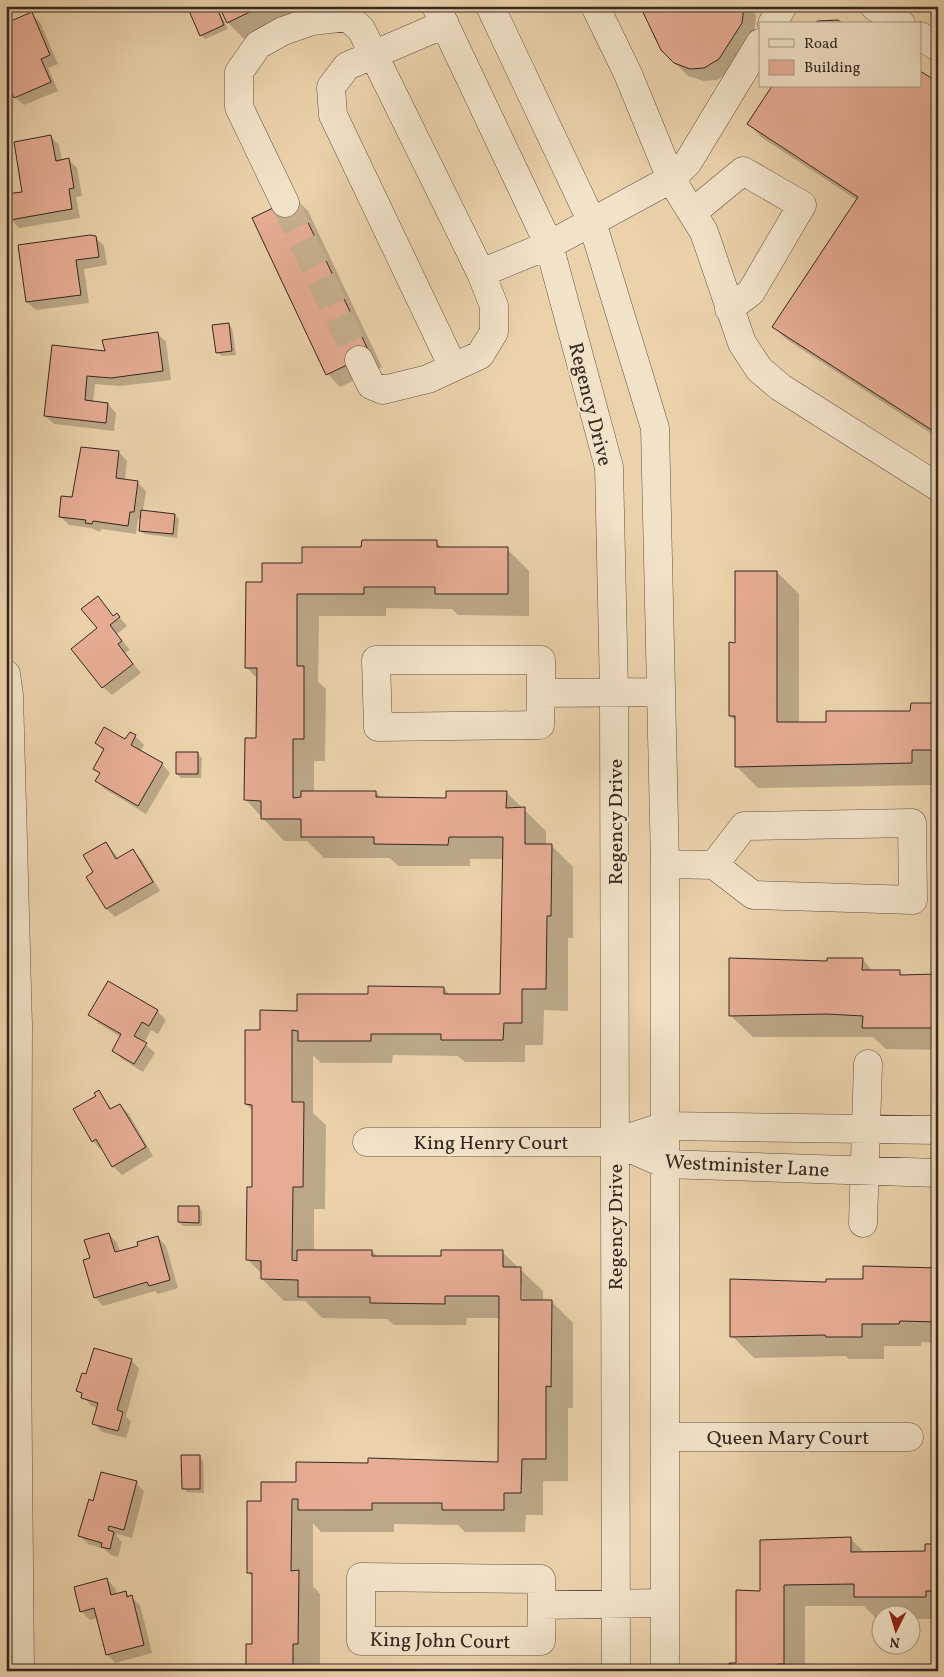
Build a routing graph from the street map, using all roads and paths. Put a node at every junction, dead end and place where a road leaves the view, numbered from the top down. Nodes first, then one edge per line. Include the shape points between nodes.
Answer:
1 (490, 6) edge
2 (595, 6) edge
3 (783, 6) edge
4 (874, 6) edge
5 (441, 15) edge
6 (773, 22) edge
7 (898, 22) edge
8 (922, 37) edge
9 (759, 46) edge
10 (938, 47) edge
11 (373, 55) junction
12 (671, 178) junction
13 (285, 203) tunnel mouth
14 (692, 213) junction
15 (592, 222) junction
16 (548, 245) junction
17 (481, 273) junction
18 (730, 309) junction
19 (358, 360) tunnel mouth
20 (452, 367) junction
21 (938, 487) edge
22 (7, 688) edge
23 (614, 691) junction
24 (661, 692) junction
25 (540, 693) junction
26 (665, 864) junction
27 (714, 865) junction
28 (12, 1026) edge
29 (868, 1064) dead end
30 (664, 1126) junction
31 (866, 1129) junction
32 (938, 1130) edge
33 (367, 1142) dead end
34 (615, 1142) junction
35 (665, 1164) junction
36 (865, 1170) junction
37 (938, 1172) edge
38 (863, 1223) dead end
39 (12, 1352) edge
40 (666, 1437) junction
41 (909, 1437) dead end
42 (617, 1603) junction
43 (664, 1603) junction
44 (542, 1606) junction
45 (20, 1671) edge
46 (616, 1671) edge
47 (665, 1671) edge

1 - 15 street
2 - 12 street via 628,74
3 - 6 street
4 - 7 street
5 - 11 street
5 - 16 street, Regency Drive
8 - 10 street
9 - 12 street via 688,162
11 - 13 street via 361,29 347,17 321,20 283,31 258,45 239,72 239,107
11 - 17 street
11 - 20 street via 346,66 331,87 333,116
12 - 14 street
12 - 15 street
14 - 18 street via 704,232
14 - 18 street via 743,172 802,205 751,292
15 - 16 street
15 - 24 street via 655,428
16 - 17 street
16 - 23 street, Regency Drive via 609,467
17 - 20 street via 494,306 494,332 480,355
18 - 21 street via 742,343 759,370 780,387
19 - 20 street via 371,385 383,390 428,379
22 - 28 street
23 - 24 street
23 - 25 street
23 - 34 street, Regency Drive
24 - 26 street
25 - 25 street via 541,660 376,660 378,727 540,725
26 - 27 street
26 - 30 street
27 - 27 street via 753,895 913,900 912,823 744,826
28 - 39 street
29 - 31 street
30 - 31 street, Westminister Lane
30 - 34 street, Westminister Lane
30 - 35 street
31 - 32 street, Westminister Lane
31 - 36 street
33 - 34 street, King Henry Court
34 - 35 street, Westminister Lane
34 - 42 street, Regency Drive
35 - 36 street, Westminister Lane
35 - 40 street
36 - 37 street, Westminister Lane
36 - 38 street
39 - 45 street
40 - 41 street, Queen Mary Court
40 - 43 street
42 - 43 street
42 - 44 street
42 - 46 street, Regency Drive
43 - 47 street
44 - 44 street, King John Court via 541,1641 361,1641 361,1577 541,1579

